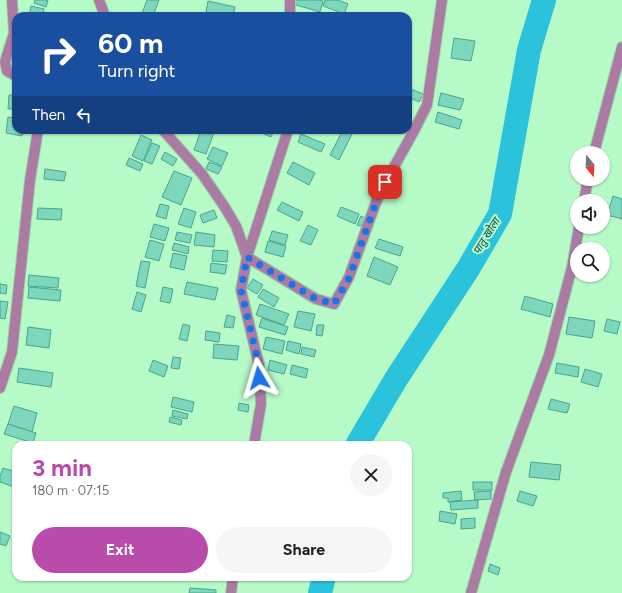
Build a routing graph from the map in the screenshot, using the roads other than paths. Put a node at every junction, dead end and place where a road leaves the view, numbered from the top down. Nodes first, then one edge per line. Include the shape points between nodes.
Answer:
1 (12, 0) edge
2 (99, 0) edge
3 (290, 0) edge
4 (442, 0) edge
5 (13, 12) edge
6 (104, 12) edge
7 (290, 12) edge
8 (12, 39) edge
9 (622, 47) edge
10 (12, 74) edge
11 (37, 134) edge
12 (167, 134) edge
13 (287, 134) edge
14 (596, 146) edge
15 (578, 234) edge
16 (247, 257) junction
17 (0, 388) edge
18 (255, 441) edge
19 (232, 581) edge
20 (231, 593) edge
21 (471, 593) edge

1 - 5 street
2 - 6 street
3 - 7 street
4 - 16 street via 427,105 379,194 349,278 334,304 316,299
8 - 10 street via 5,62 7,72
9 - 14 street
11 - 17 street via 12,352
12 - 16 street via 202,174 224,206 236,226
13 - 16 street
15 - 21 street via 572,267 549,355 506,472
16 - 18 street via 241,290 259,365 261,404
19 - 20 street

